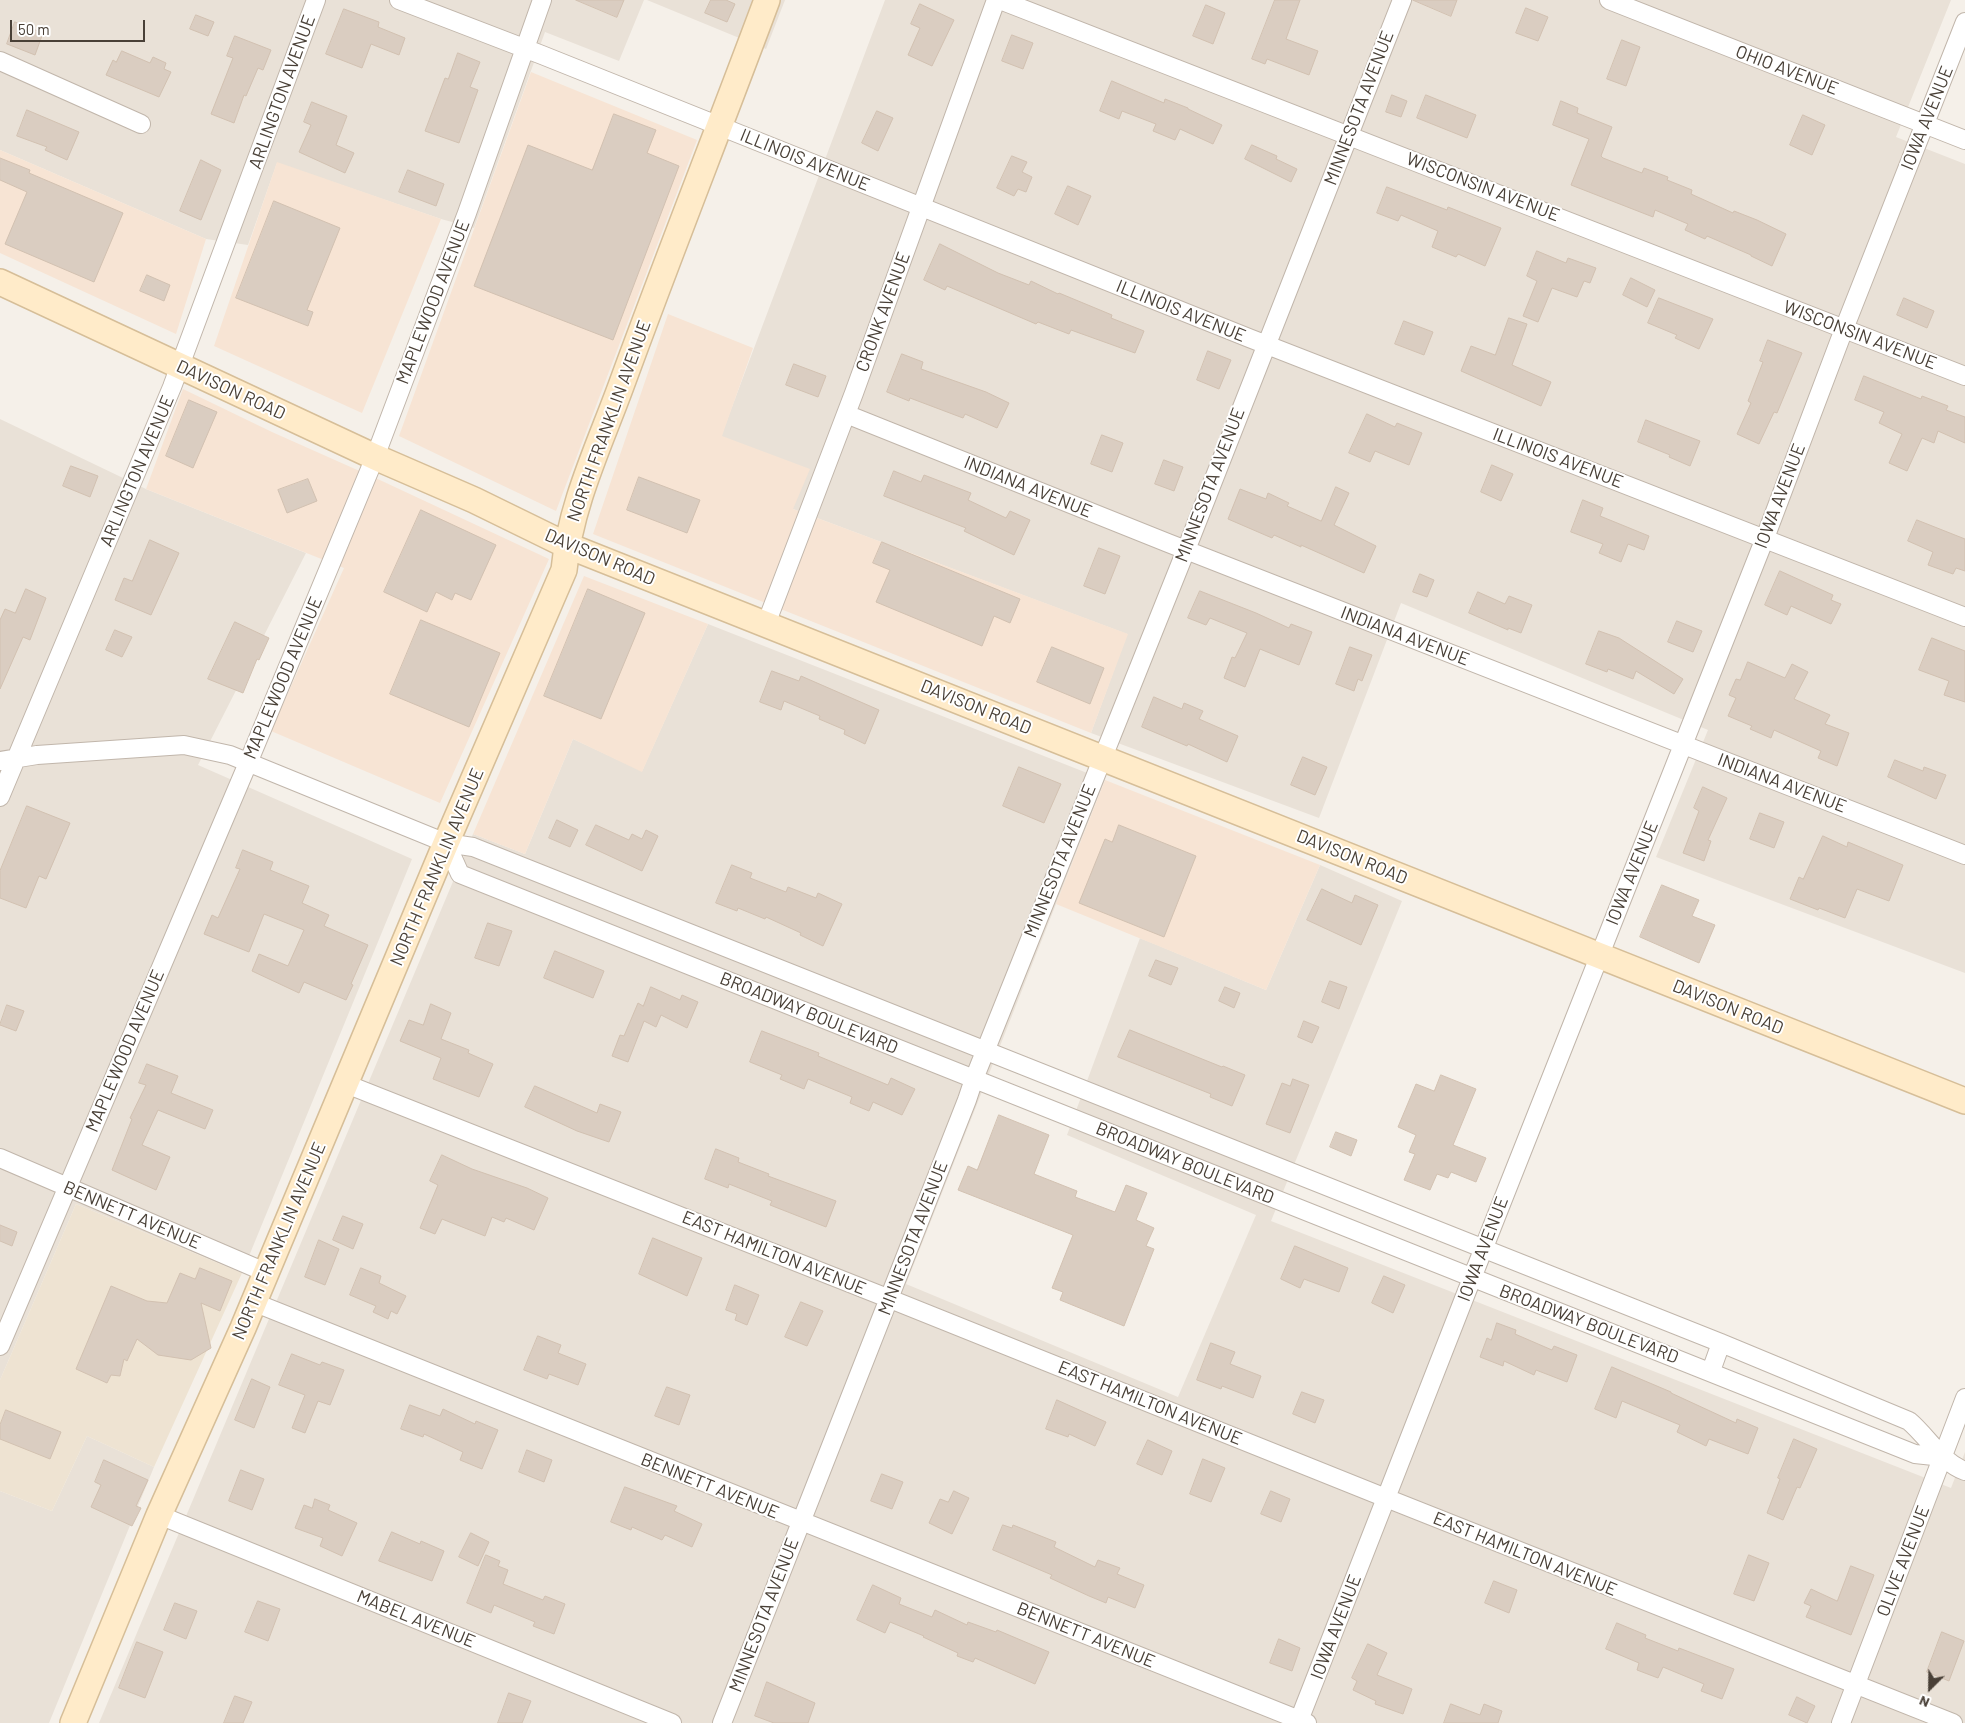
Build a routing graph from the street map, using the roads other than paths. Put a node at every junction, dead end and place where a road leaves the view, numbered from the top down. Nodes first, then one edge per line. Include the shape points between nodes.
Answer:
1 (316, 0) edge
2 (399, 0) edge
3 (542, 0) edge
4 (767, 0) edge
5 (998, 0) edge
6 (1402, 0) edge
7 (1609, 0) edge
8 (1965, 22) edge
9 (524, 49) junction
10 (0, 61) edge
11 (141, 124) dead end
12 (1925, 124) junction
13 (720, 127) junction
14 (1349, 135) junction
15 (1965, 140) edge
16 (922, 207) junction
17 (0, 282) edge
18 (1844, 329) junction
19 (1265, 344) junction
20 (179, 367) junction
21 (1965, 376) edge
22 (846, 414) junction
23 (375, 457) junction
24 (1765, 538) junction
25 (566, 545) junction
26 (1186, 550) junction
27 (1965, 617) edge
28 (766, 624) junction
29 (1683, 744) junction
30 (1102, 757) junction
31 (8, 760) edge
32 (248, 762) junction
33 (0, 797) edge
34 (446, 843) junction
35 (1965, 855) edge
36 (1599, 956) junction
37 (985, 1050) junction
38 (974, 1079) junction
39 (346, 1084) junction
40 (1965, 1101) edge
41 (0, 1158) edge
42 (67, 1187) junction
43 (1484, 1249) junction
44 (265, 1272) junction
45 (1472, 1278) junction
46 (890, 1299) junction
47 (253, 1302) junction
48 (1721, 1343) junction
49 (0, 1346) edge
50 (1711, 1371) junction
51 (1965, 1398) edge
52 (1943, 1457) junction
53 (1965, 1471) edge
54 (1386, 1498) junction
55 (159, 1515) junction
56 (800, 1522) junction
57 (1855, 1685) junction
58 (1302, 1722) edge
59 (73, 1723) edge
60 (672, 1723) edge
61 (722, 1723) edge
62 (1840, 1723) edge
63 (1953, 1723) edge

1 - 20 street, ARLINGTON AVENUE
2 - 9 street, ILLINOIS AVENUE
3 - 9 street, MAPLEWOOD AVENUE
4 - 13 main road, NORTH FRANKLIN AVENUE
5 - 14 street, WISCONSIN AVENUE
5 - 16 street, CRONK AVENUE
6 - 14 street, MINNESOTA AVENUE
7 - 12 street, OHIO AVENUE
8 - 12 street, IOWA AVENUE
9 - 13 street, ILLINOIS AVENUE
9 - 23 street, MAPLEWOOD AVENUE via 467,213
10 - 11 street
12 - 15 street, OHIO AVENUE
12 - 18 street, IOWA AVENUE
13 - 16 street, ILLINOIS AVENUE
13 - 25 main road, NORTH FRANKLIN AVENUE via 633,352
14 - 18 street, WISCONSIN AVENUE
14 - 19 street, MINNESOTA AVENUE
16 - 19 street, ILLINOIS AVENUE
16 - 22 street, CRONK AVENUE
17 - 20 main road, DAVISON ROAD
18 - 21 street, WISCONSIN AVENUE
18 - 24 street, IOWA AVENUE
19 - 24 street, ILLINOIS AVENUE
19 - 26 street, MINNESOTA AVENUE
20 - 23 main road, DAVISON ROAD
20 - 31 street, ARLINGTON AVENUE
22 - 26 street, INDIANA AVENUE
22 - 28 street, CRONK AVENUE
23 - 25 main road, DAVISON ROAD
23 - 32 street, MAPLEWOOD AVENUE
24 - 27 street, ILLINOIS AVENUE
24 - 29 street, IOWA AVENUE
25 - 28 main road, DAVISON ROAD
25 - 34 main road, NORTH FRANKLIN AVENUE via 564,570
26 - 29 street, INDIANA AVENUE
26 - 30 street, MINNESOTA AVENUE
28 - 30 main road, DAVISON ROAD
29 - 35 street, INDIANA AVENUE
29 - 36 street, IOWA AVENUE
30 - 36 main road, DAVISON ROAD
30 - 37 street, MINNESOTA AVENUE
31 - 32 street, BROADWAY BOULEVARD via 37,755 184,745 230,754
31 - 33 street, ARLINGTON AVENUE
32 - 34 street, BROADWAY BOULEVARD
32 - 42 street, MAPLEWOOD AVENUE
34 - 37 street, BROADWAY BOULEVARD via 473,846
34 - 38 street, BROADWAY BOULEVARD via 460,874
34 - 39 main road, NORTH FRANKLIN AVENUE
36 - 40 main road, DAVISON ROAD
36 - 43 street, IOWA AVENUE
37 - 38 street, MINNESOTA AVENUE
37 - 43 street, BROADWAY BOULEVARD
38 - 45 street, BROADWAY BOULEVARD
38 - 46 street, MINNESOTA AVENUE
39 - 44 main road, NORTH FRANKLIN AVENUE
39 - 46 street, EAST HAMILTON AVENUE
41 - 42 street, BENNETT AVENUE
42 - 44 street, BENNETT AVENUE
42 - 49 street, MAPLEWOOD AVENUE
43 - 45 street, IOWA AVENUE
43 - 48 street, BROADWAY BOULEVARD
44 - 47 main road, NORTH FRANKLIN AVENUE
45 - 50 street, BROADWAY BOULEVARD
45 - 54 street, IOWA AVENUE
46 - 54 street, EAST HAMILTON AVENUE
46 - 56 street, MINNESOTA AVENUE
47 - 55 main road, NORTH FRANKLIN AVENUE
47 - 56 street, BENNETT AVENUE
48 - 50 street
48 - 52 street, BROADWAY BOULEVARD via 1909,1421
50 - 52 street, BROADWAY BOULEVARD via 1915,1454
51 - 52 street, OLIVE AVENUE
52 - 53 street, BROADWAY BOULEVARD
52 - 57 street, OLIVE AVENUE
54 - 57 street, EAST HAMILTON AVENUE
54 - 58 street, IOWA AVENUE
55 - 59 main road, NORTH FRANKLIN AVENUE
55 - 60 street, MABEL AVENUE
56 - 58 street, BENNETT AVENUE
56 - 61 street, MINNESOTA AVENUE
57 - 62 street, OLIVE AVENUE
57 - 63 street, EAST HAMILTON AVENUE

